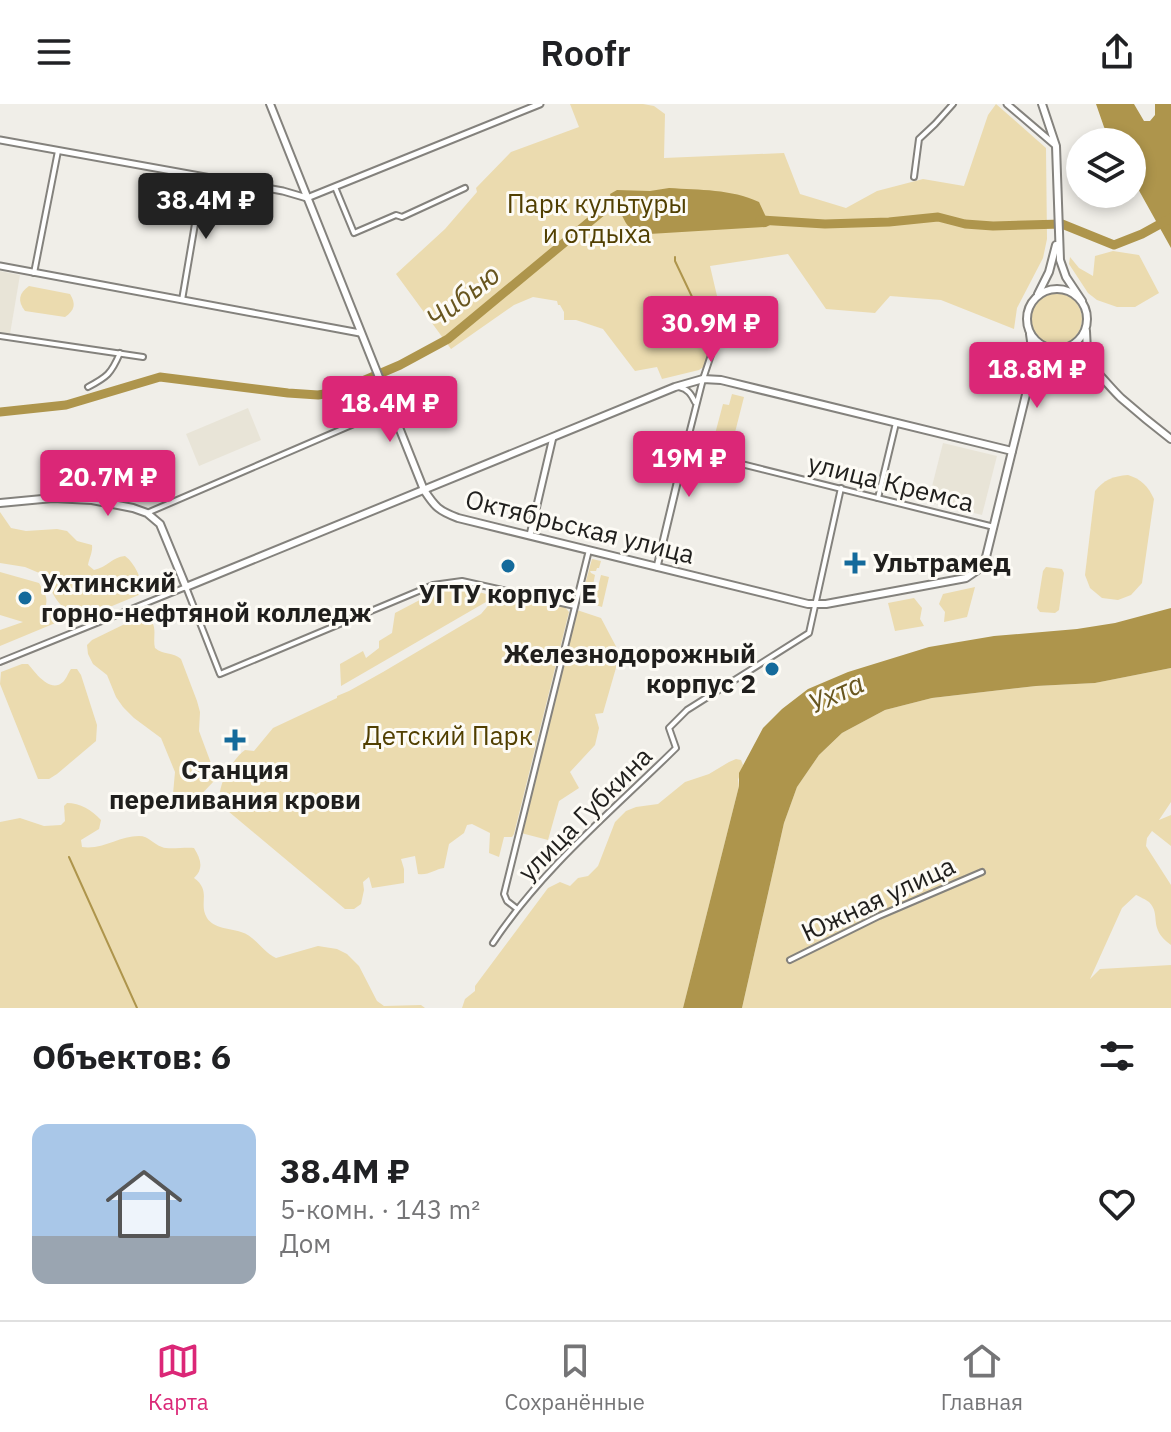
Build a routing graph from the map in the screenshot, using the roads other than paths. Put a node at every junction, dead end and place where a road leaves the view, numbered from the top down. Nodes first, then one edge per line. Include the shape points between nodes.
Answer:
1 (270, 104) edge
2 (540, 104) edge
3 (953, 104) edge
4 (1007, 104) edge
5 (1042, 104) edge
6 (0, 140) edge
7 (1056, 146) junction
8 (58, 151) junction
9 (203, 177) junction
10 (914, 177) dead end
11 (335, 187) junction
12 (465, 188) dead end
13 (307, 198) junction
14 (1058, 233) junction
15 (0, 266) edge
16 (34, 273) junction
17 (1037, 295) junction
18 (182, 300) junction
19 (1082, 301) junction
20 (1086, 329) junction
21 (360, 333) junction
22 (1030, 334) junction
23 (0, 336) edge
24 (1056, 349) junction
25 (712, 352) dead end
26 (120, 353) junction
27 (143, 357) dead end
28 (1034, 362) junction
29 (1098, 373) junction
30 (703, 379) junction
31 (88, 387) dead end
32 (675, 387) junction
33 (696, 404) junction
34 (391, 408) junction
35 (896, 423) junction
36 (553, 437) junction
37 (1171, 439) edge
38 (685, 450) junction
39 (1012, 451) junction
40 (841, 488) junction
41 (424, 490) junction
42 (878, 498) junction
43 (0, 503) edge
44 (147, 513) junction
45 (994, 527) junction
46 (530, 535) junction
47 (589, 550) junction
48 (657, 567) junction
49 (186, 587) junction
50 (815, 604) junction
51 (575, 606) junction
52 (0, 662) edge
53 (982, 872) dead end
54 (517, 908) junction
55 (493, 943) dead end
56 (790, 960) dead end

1 - 13 main road, Октябрьская улица
2 - 11 street
3 - 10 street via 919,139
4 - 7 street
5 - 7 main road
6 - 8 street
7 - 14 main road
8 - 9 street
8 - 16 street
9 - 13 street
9 - 18 street
11 - 12 street via 354,233
11 - 13 street
13 - 21 main road, Октябрьская улица
14 - 17 main road
14 - 19 main road via 1062,269
15 - 16 street
16 - 18 street
17 - 19 main road via 1057,288
17 - 22 main road via 1027,313
18 - 21 street
19 - 20 main road
20 - 24 main road via 1075,344
20 - 29 main road via 1087,351
21 - 34 main road, Октябрьская улица
22 - 24 main road
22 - 28 main road
23 - 26 street
24 - 28 main road
24 - 29 main road via 1080,357
25 - 30 street
26 - 27 street
26 - 31 street via 106,377
28 - 39 main road, Октябрьская улица
29 - 37 main road
30 - 32 main road
30 - 33 street
30 - 35 main road
32 - 33 street via 691,393
32 - 36 main road
33 - 38 street
34 - 41 main road, Октябрьская улица
34 - 44 street
35 - 39 main road
35 - 42 street
36 - 41 main road
36 - 46 street
38 - 40 street, улица Кремса
38 - 48 street
39 - 45 main road, Октябрьская улица
40 - 42 street, улица Кремса
40 - 50 street
41 - 46 main road, Октябрьская улица via 442,512
41 - 49 main road
42 - 45 street, улица Кремса
43 - 44 main road via 79,499
44 - 49 main road via 160,524
45 - 50 main road, Октябрьская улица via 982,567 966,578
46 - 47 main road, Октябрьская улица
47 - 48 main road, Октябрьская улица
47 - 51 street
48 - 50 main road, Октябрьская улица
49 - 51 street via 220,674 433,585 462,581
49 - 52 street
50 - 54 street, улица Губкина via 809,633 687,710 669,728 676,748
51 - 54 street via 504,894
53 - 56 street, Южная улица
54 - 55 street, улица Губкина

